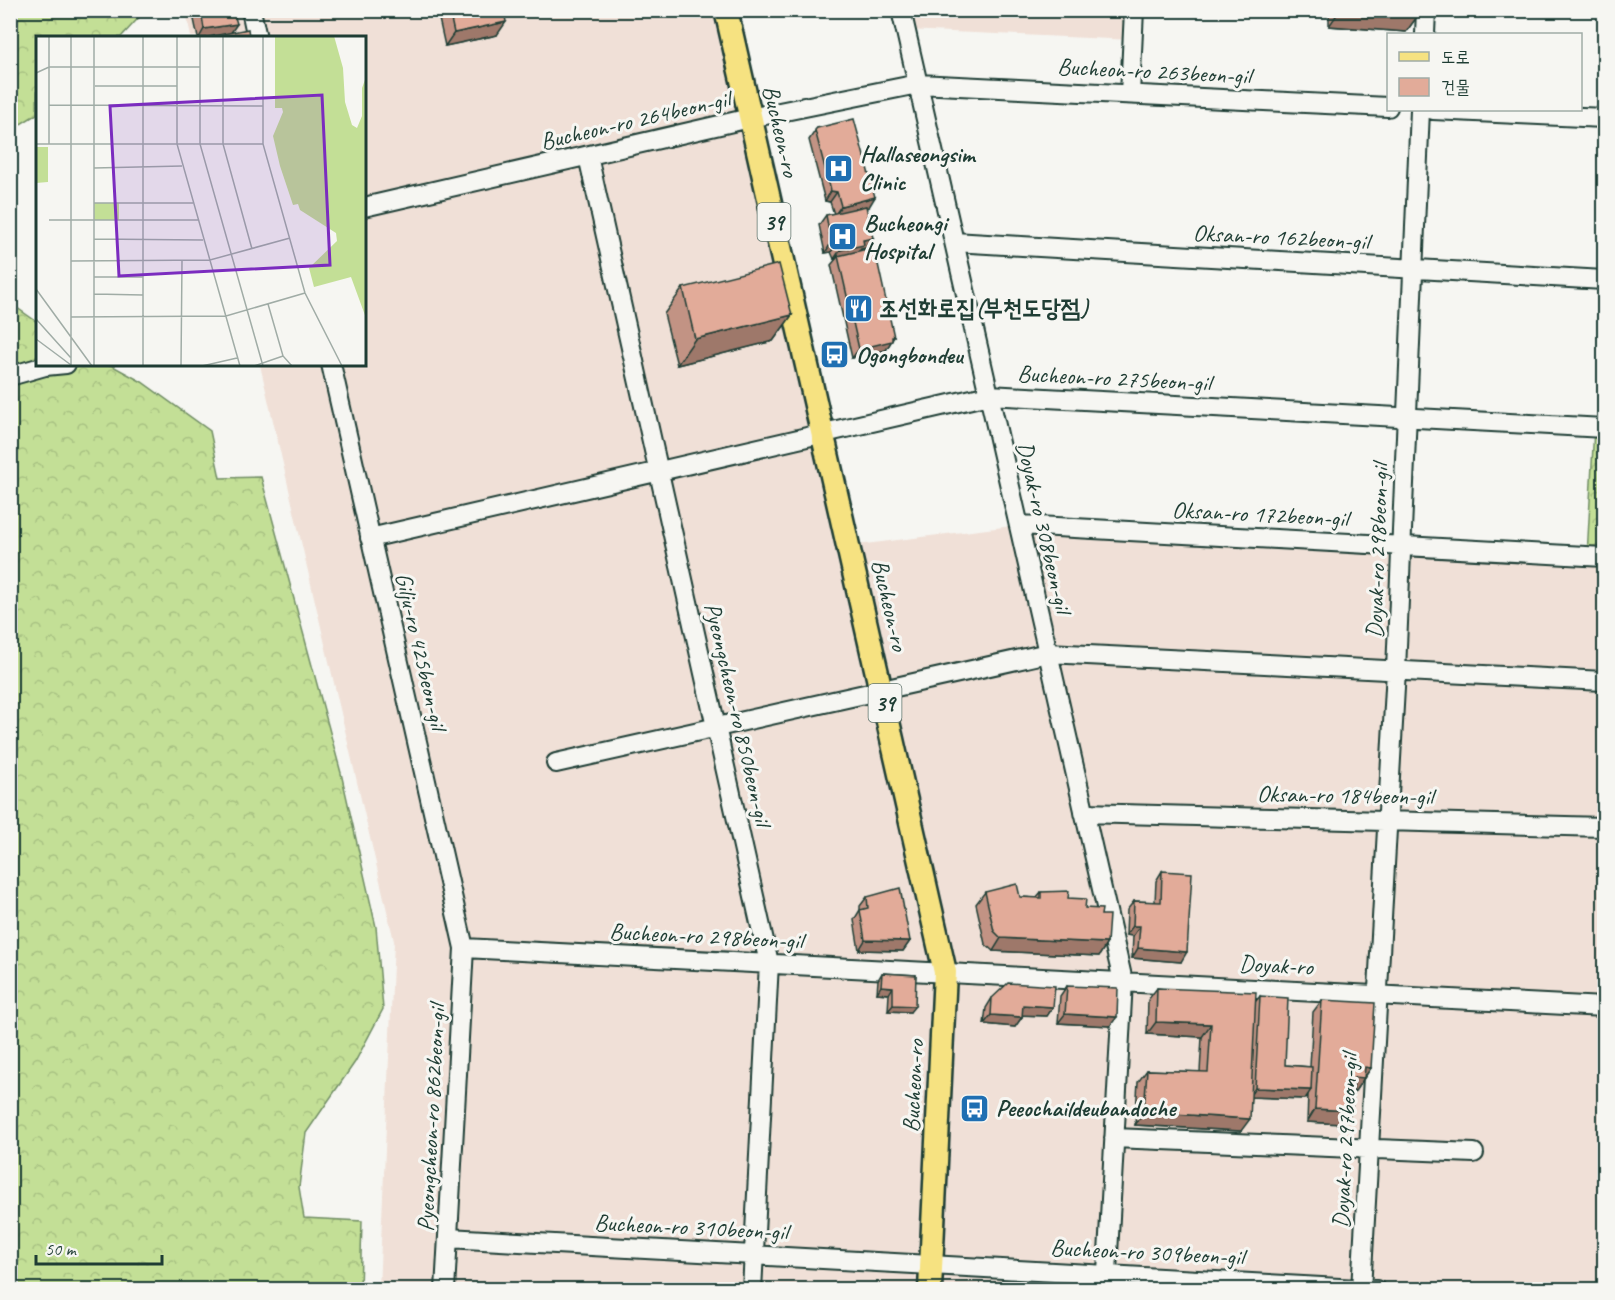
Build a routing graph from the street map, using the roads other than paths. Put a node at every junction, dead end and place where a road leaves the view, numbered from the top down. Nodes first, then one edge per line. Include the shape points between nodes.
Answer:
1 (250, 10) edge
2 (726, 10) edge
3 (901, 10) edge
4 (1134, 10) edge
5 (1426, 10) edge
6 (1425, 33) edge
7 (256, 36) edge
8 (918, 84) junction
9 (1130, 94) junction
10 (1387, 107) edge
11 (1420, 111) edge
12 (1454, 111) edge
13 (750, 118) junction
14 (1605, 118) edge
15 (588, 156) junction
16 (366, 207) edge
17 (954, 242) junction
18 (1415, 269) junction
19 (1605, 280) edge
20 (45, 366) edge
21 (330, 366) edge
22 (10, 376) edge
23 (989, 395) junction
24 (1407, 418) junction
25 (1605, 428) edge
26 (823, 434) junction
27 (658, 472) junction
28 (1020, 525) junction
29 (370, 538) junction
30 (1401, 546) junction
31 (1605, 557) edge
32 (1048, 653) junction
33 (1396, 670) junction
34 (1605, 681) edge
35 (881, 689) junction
36 (716, 725) junction
37 (556, 763) dead end
38 (1084, 813) junction
39 (1386, 820) junction
40 (1605, 827) edge
41 (464, 948) junction
42 (770, 963) junction
43 (945, 972) junction
44 (1123, 981) junction
45 (1378, 995) junction
46 (1605, 1007) edge
47 (1114, 1138) junction
48 (1368, 1147) junction
49 (1474, 1153) dead end
50 (448, 1238) junction
51 (754, 1255) junction
52 (931, 1264) junction
53 (1106, 1282) edge
54 (1366, 1289) edge
55 (445, 1290) edge
56 (752, 1290) edge
57 (930, 1290) edge

1 - 7 street
2 - 13 main road, Bucheon-ro / 39
3 - 8 street, Doyak-ro 308beon-gil
4 - 9 street
5 - 6 street
8 - 9 street, Bucheon-ro 263beon-gil
8 - 13 street, Bucheon-ro 264beon-gil
8 - 17 street, Doyak-ro 308beon-gil
9 - 10 street, Bucheon-ro 263beon-gil
11 - 18 street, Doyak-ro 298beon-gil
12 - 14 street
13 - 15 street, Bucheon-ro 264beon-gil
13 - 26 main road, Bucheon-ro / 39
15 - 16 street, Bucheon-ro 264beon-gil
15 - 27 street, Pyeongcheon-ro 850beon-gil
17 - 18 street, Oksan-ro 162beon-gil
17 - 23 street, Doyak-ro 308beon-gil
18 - 19 street, Oksan-ro 162beon-gil
18 - 24 street, Doyak-ro 298beon-gil
20 - 22 street
21 - 29 street, Gilju-ro 425beon-gil
23 - 24 street, Bucheon-ro 275beon-gil
23 - 26 street, Bucheon-ro 275beon-gil
23 - 28 street, Doyak-ro 308beon-gil
24 - 25 street, Bucheon-ro 275beon-gil
24 - 30 street, Doyak-ro 298beon-gil
26 - 27 street, Bucheon-ro 275beon-gil
26 - 35 main road, Bucheon-ro / 39
27 - 29 street, Bucheon-ro 275beon-gil
27 - 36 street, Pyeongcheon-ro 850beon-gil
28 - 30 street, Oksan-ro 172beon-gil
28 - 32 street, Doyak-ro 308beon-gil
29 - 41 street, Gilju-ro 425beon-gil
30 - 31 street, Oksan-ro 172beon-gil
30 - 33 street, Doyak-ro 298beon-gil
32 - 33 street
32 - 35 street
32 - 38 street, Doyak-ro 308beon-gil
33 - 34 street
33 - 39 street, Doyak-ro 298beon-gil
35 - 36 street
35 - 43 main road, Bucheon-ro / 39
36 - 37 street
36 - 42 street, Pyeongcheon-ro 850beon-gil
38 - 39 street, Oksan-ro 184beon-gil
38 - 44 street, Doyak-ro 308beon-gil
39 - 40 street, Oksan-ro 184beon-gil
39 - 45 street, Doyak-ro 298beon-gil
41 - 42 street, Bucheon-ro 298beon-gil
41 - 50 street, Pyeongcheon-ro 862beon-gil
42 - 43 street, Bucheon-ro 298beon-gil
42 - 51 street, Pyeongcheon-ro 850beon-gil
43 - 44 street, Doyak-ro
43 - 52 main road, Bucheon-ro / 39
44 - 45 street, Doyak-ro
44 - 47 street, Doyak-ro 308beon-gil
45 - 46 street, Doyak-ro
45 - 48 street, Doyak-ro 297beon-gil
47 - 48 street
47 - 53 street, Doyak-ro 308beon-gil
48 - 49 street
48 - 54 street, Doyak-ro 297beon-gil
50 - 51 street, Bucheon-ro 310beon-gil
50 - 55 street, Pyeongcheon-ro 862beon-gil
51 - 52 street, Bucheon-ro 310beon-gil
51 - 56 street, Pyeongcheon-ro 850beon-gil
52 - 53 street, Bucheon-ro 309beon-gil
52 - 57 main road, Bucheon-ro / 39
53 - 54 street, Bucheon-ro 309beon-gil

